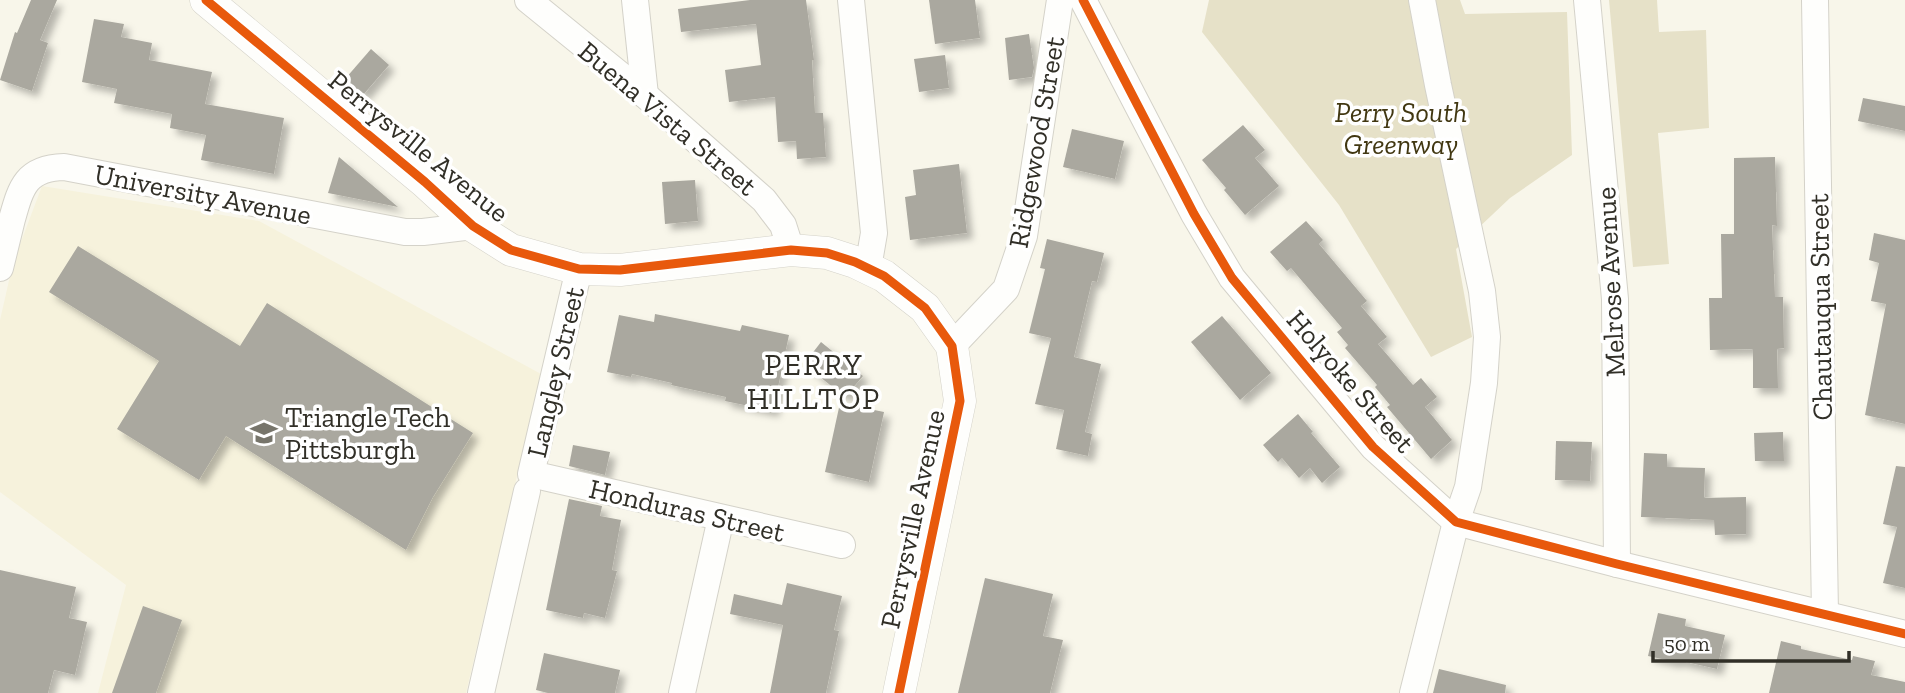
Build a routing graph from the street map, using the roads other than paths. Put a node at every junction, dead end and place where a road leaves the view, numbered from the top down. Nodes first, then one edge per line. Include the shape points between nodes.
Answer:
1 (206, 0) edge
2 (527, 0) edge
3 (635, 0) edge
4 (851, 0) edge
5 (1060, 0) edge
6 (1083, 0) edge
7 (1422, 0) edge
8 (1587, 0) edge
9 (1815, 0) edge
10 (645, 95) junction
11 (473, 226) junction
12 (791, 250) junction
13 (0, 268) edge
14 (868, 268) junction
15 (579, 269) junction
16 (952, 346) junction
17 (529, 482) junction
18 (721, 518) junction
19 (1456, 522) junction
20 (842, 545) dead end
21 (1617, 564) junction
22 (1825, 614) junction
23 (1905, 634) edge
24 (481, 693) edge
25 (682, 693) edge
26 (899, 693) edge
27 (1413, 693) edge

1 - 11 street, Perrysville Avenue
2 - 10 street, Buena Vista Street
3 - 10 street
4 - 14 street via 874,233
5 - 16 street, Ridgewood Street via 1024,236 1006,289
6 - 19 street, Holyoke Street via 1232,278 1373,447
7 - 19 street via 1482,291 1487,337 1468,487
8 - 21 street, Melrose Avenue via 1615,299
9 - 22 street, Chautauqua Street
10 - 12 street, Buena Vista Street via 764,200 783,225
11 - 13 street, University Avenue via 405,232 64,167 49,168 27,180 19,194
11 - 15 street, Perrysville Avenue via 511,250
12 - 14 street, Perrysville Avenue via 827,253
12 - 15 street, Perrysville Avenue via 620,270
14 - 16 street, Perrysville Avenue via 925,308
15 - 17 street, Langley Street
16 - 26 street, Perrysville Avenue via 960,401
17 - 18 street, Honduras Street
17 - 24 street, Langley Street
18 - 20 street, Honduras Street
18 - 25 street
19 - 21 street, Holyoke Street
19 - 27 street
21 - 22 street, Holyoke Street
22 - 23 street, Holyoke Street

